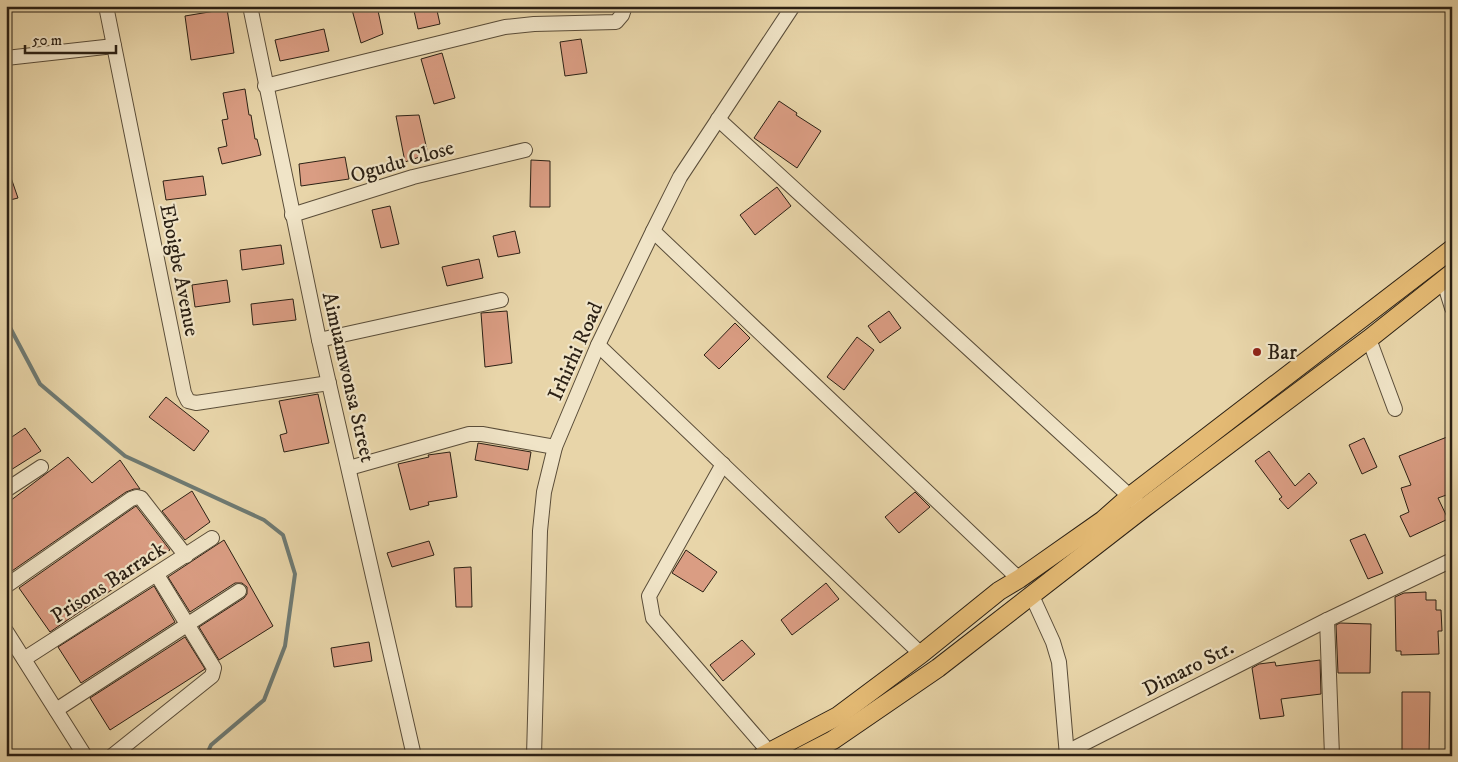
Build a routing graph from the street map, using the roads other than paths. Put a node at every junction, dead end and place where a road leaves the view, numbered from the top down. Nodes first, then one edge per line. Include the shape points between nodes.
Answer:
1 (106, 6) edge
2 (250, 6) edge
3 (625, 6) edge
4 (793, 6) edge
5 (114, 46) junction
6 (6, 58) edge
7 (265, 86) junction
8 (718, 119) junction
9 (525, 150) dead end
10 (292, 215) junction
11 (653, 231) junction
12 (1452, 249) edge
13 (1448, 276) edge
14 (501, 300) dead end
15 (1452, 308) edge
16 (1369, 339) junction
17 (319, 340) junction
18 (598, 345) junction
19 (329, 383) junction
20 (1395, 409) dead end
21 (555, 447) junction
22 (723, 464) junction
23 (41, 467) dead end
24 (349, 468) junction
25 (6, 490) edge
26 (1130, 497) junction
27 (1144, 508) junction
28 (212, 538) dead end
29 (186, 556) junction
30 (1452, 560) edge
31 (157, 576) junction
32 (1019, 579) junction
33 (6, 586) edge
34 (239, 591) dead end
35 (1032, 596) junction
36 (1327, 620) junction
37 (187, 625) junction
38 (6, 631) edge
39 (921, 654) junction
40 (24, 659) junction
41 (56, 710) junction
42 (766, 754) edge
43 (1067, 754) edge
44 (86, 756) edge
45 (112, 756) edge
46 (414, 756) edge
47 (534, 756) edge
48 (802, 756) edge
49 (1332, 756) edge

1 - 5 street, Eboigbe Avenue
2 - 7 street, Aimuamwonsa Street
3 - 7 street via 616,22 506,27
4 - 8 street, Irhirhi Road
5 - 6 street
5 - 19 street, Eboigbe Avenue via 188,401 196,404
7 - 10 street, Aimuamwonsa Street
8 - 11 street, Irhirhi Road via 680,178
8 - 26 street
9 - 10 street, Ogudu Close via 413,176
10 - 17 street, Aimuamwonsa Street
11 - 18 street, Irhirhi Road
11 - 32 street
12 - 26 main road
13 - 15 street
13 - 16 main road
14 - 17 street
16 - 20 street
16 - 27 main road
17 - 19 street, Aimuamwonsa Street
18 - 21 street, Irhirhi Road
18 - 22 street
19 - 24 street, Aimuamwonsa Street
21 - 24 street via 469,434
21 - 47 street, Irhirhi Road via 544,492 540,531
22 - 39 street
22 - 42 street via 649,596 653,618
23 - 25 street
24 - 46 street, Aimuamwonsa Street
26 - 27 street
26 - 32 main road
27 - 35 main road
28 - 29 street, Prisons Barrack
29 - 31 street, Prisons Barrack
29 - 33 street via 137,497
30 - 36 street, Dimaro Str.
31 - 37 street
31 - 40 street, Prisons Barrack
32 - 39 main road via 999,591
34 - 37 street
35 - 43 street via 1059,662
35 - 48 main road via 938,668 833,740
36 - 43 street, Dimaro Str.
36 - 49 street
37 - 41 street
37 - 45 street via 214,668 212,676
38 - 40 street
39 - 42 main road via 838,716
40 - 41 street
41 - 44 street

